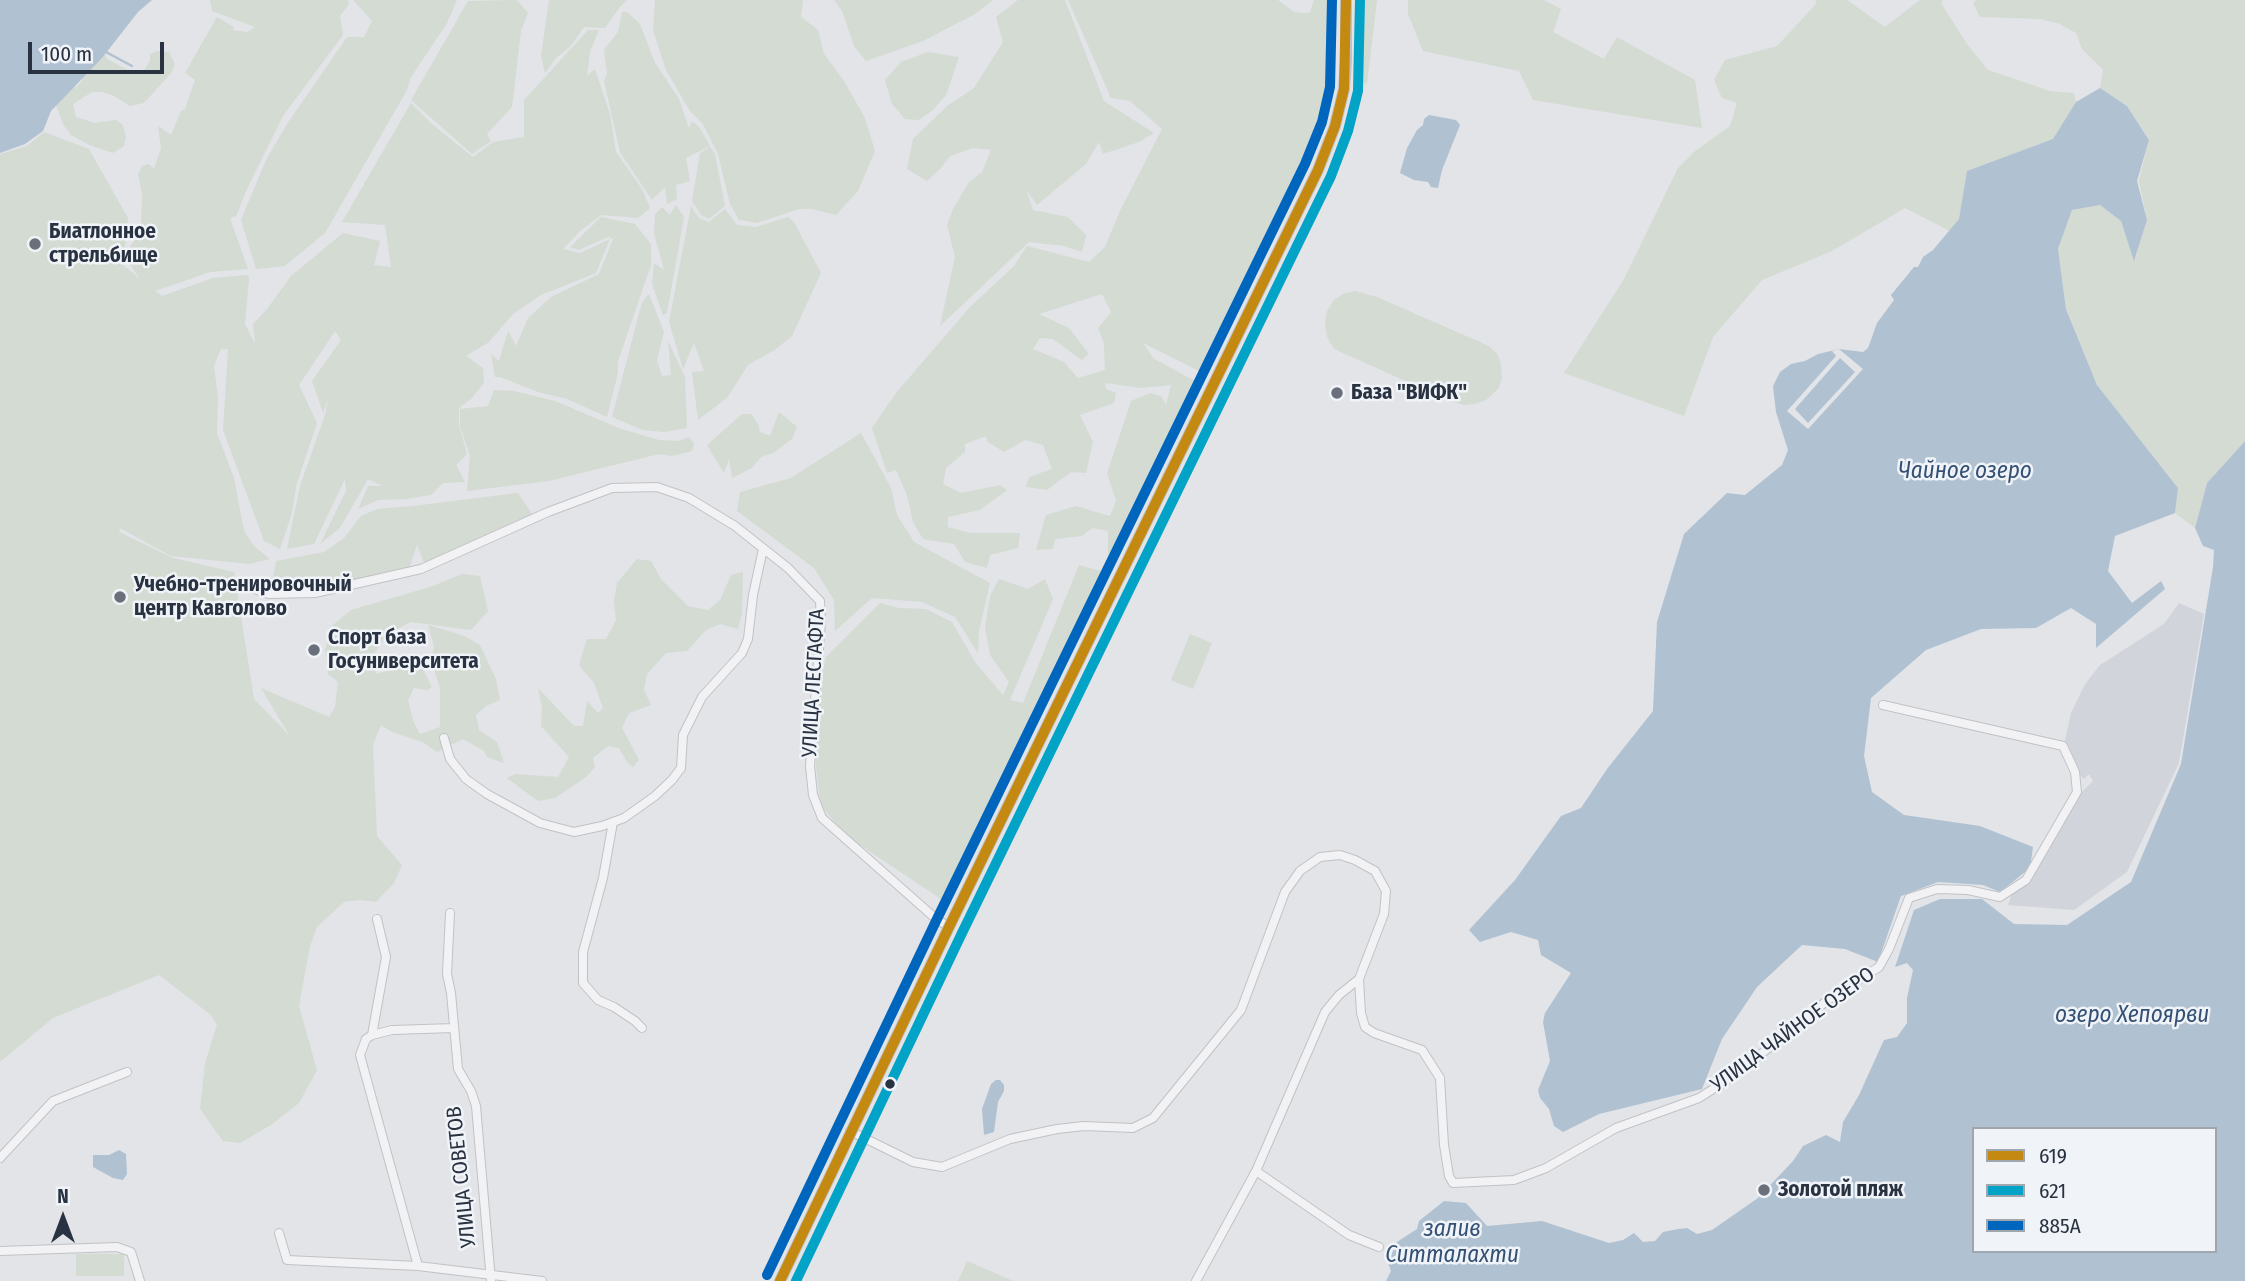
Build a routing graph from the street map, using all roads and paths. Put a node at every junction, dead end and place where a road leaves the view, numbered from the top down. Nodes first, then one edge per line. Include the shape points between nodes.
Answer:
1 (1346, 0) edge
2 (763, 549) junction
3 (237, 583) dead end
4 (1882, 705) dead end
5 (444, 738) dead end
6 (613, 822) junction
7 (450, 913) dead end
8 (377, 919) dead end
9 (949, 927) junction
10 (1359, 979) junction
11 (454, 1028) junction
12 (642, 1028) dead end
13 (372, 1035) junction
14 (127, 1072) dead end
15 (850, 1131) junction
16 (0, 1158) edge
17 (1256, 1171) junction
18 (279, 1233) dead end
19 (1379, 1247) dead end
20 (0, 1251) edge
21 (418, 1266) junction
22 (491, 1277) edge
23 (140, 1281) edge
24 (542, 1281) edge
25 (780, 1281) edge
26 (1196, 1281) edge

1 - 9 main road via 1344,89 1318,170
2 - 3 street, УЛИЦА ЛЕСГАФТА via 689,498 657,487 612,488 421,569 315,593 270,594
2 - 6 street via 743,653 702,697 683,736 681,768 655,796
2 - 9 street, УЛИЦА ЛЕСГАФТА via 820,601 810,766 813,795 822,818
4 - 10 street, УЛИЦА ЧАЙНОЕ ОЗЕРО via 2063,746 2075,772 2077,792 2026,880 2000,897 1937,889 1909,898 1879,967 1834,995 1735,1075 1699,1098 1616,1128 1546,1168 1514,1180 1453,1183 1444,1145 1440,1077 1422,1050 1365,1027
5 - 6 street via 450,759 466,779 540,823 574,832
6 - 12 street via 583,952 583,983 598,1000
7 - 11 street, УЛИЦА СОВЕТОВ via 446,956
8 - 13 street via 386,957
9 - 15 main road
10 - 15 street via 1384,914 1386,891 1375,872 1355,860 1340,855 1320,857 1300,871 1285,892 1241,1010 1153,1118 1133,1128 1084,1126 1010,1139 942,1167 913,1162
10 - 17 street via 1325,1012
11 - 13 street
11 - 22 street, УЛИЦА СОВЕТОВ via 458,1069 476,1107
13 - 21 street via 360,1055
14 - 16 street via 53,1101
15 - 25 main road
17 - 19 street via 1349,1236
17 - 26 street
18 - 21 street, УЛИЦА СОВЕТОВ via 287,1260
20 - 23 street via 117,1247 131,1252
21 - 22 street, УЛИЦА СОВЕТОВ
22 - 24 street, УЛИЦА СОВЕТОВ

